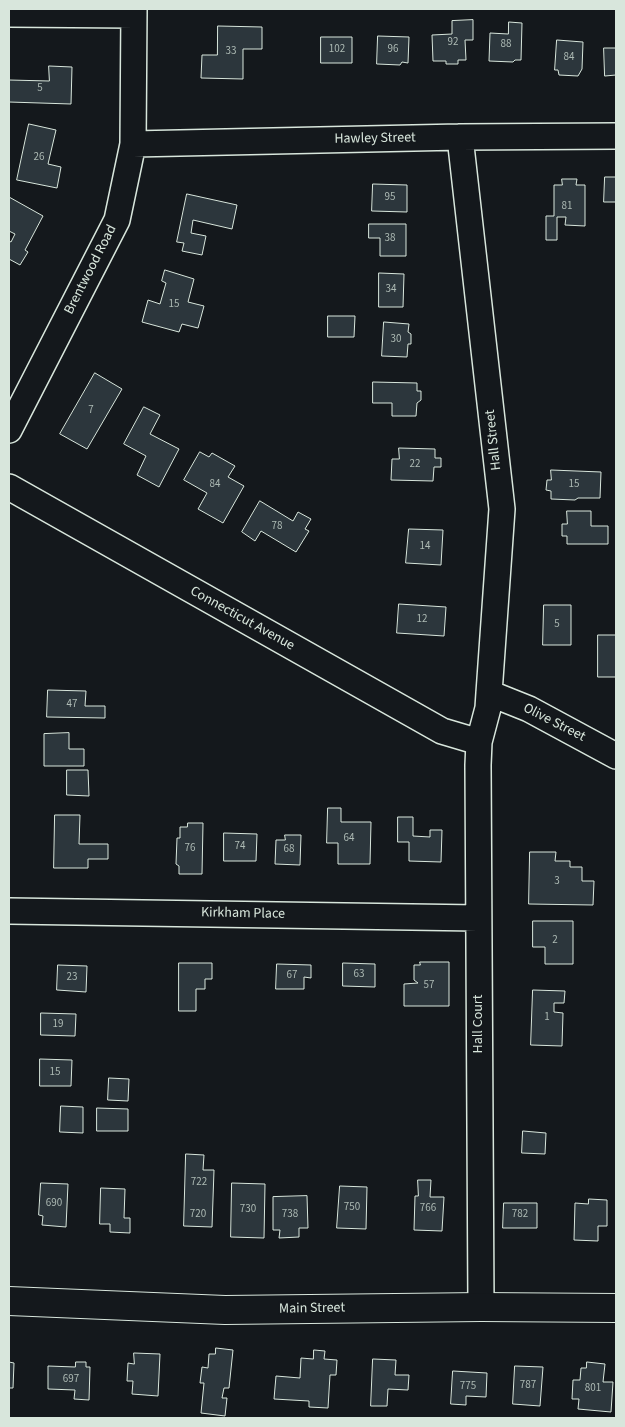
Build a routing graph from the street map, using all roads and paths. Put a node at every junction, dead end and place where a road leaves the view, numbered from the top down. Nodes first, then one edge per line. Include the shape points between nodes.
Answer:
1 (134, 12) edge
2 (9, 14) edge
3 (616, 136) edge
4 (460, 137) junction
5 (133, 144) junction
6 (9, 430) edge
7 (9, 487) edge
8 (489, 692) junction
9 (479, 742) junction
10 (616, 756) edge
11 (9, 910) edge
12 (478, 918) junction
13 (9, 1301) edge
14 (481, 1307) junction
15 (616, 1308) edge

1 - 2 street
1 - 5 street, Brentwood Road
3 - 4 street, Hawley Street
4 - 5 street, Hawley Street
4 - 8 street, Hall Street via 502,509
5 - 6 street, Brentwood Road via 117,220
7 - 9 street, Connecticut Avenue via 442,731
8 - 9 street, Hall Street
8 - 10 street, Olive Street via 566,728
9 - 12 street, Hall Court
11 - 12 street, Kirkham Place
12 - 14 street, Hall Court
13 - 14 main road, Main Street via 225,1310
14 - 15 main road, Main Street

